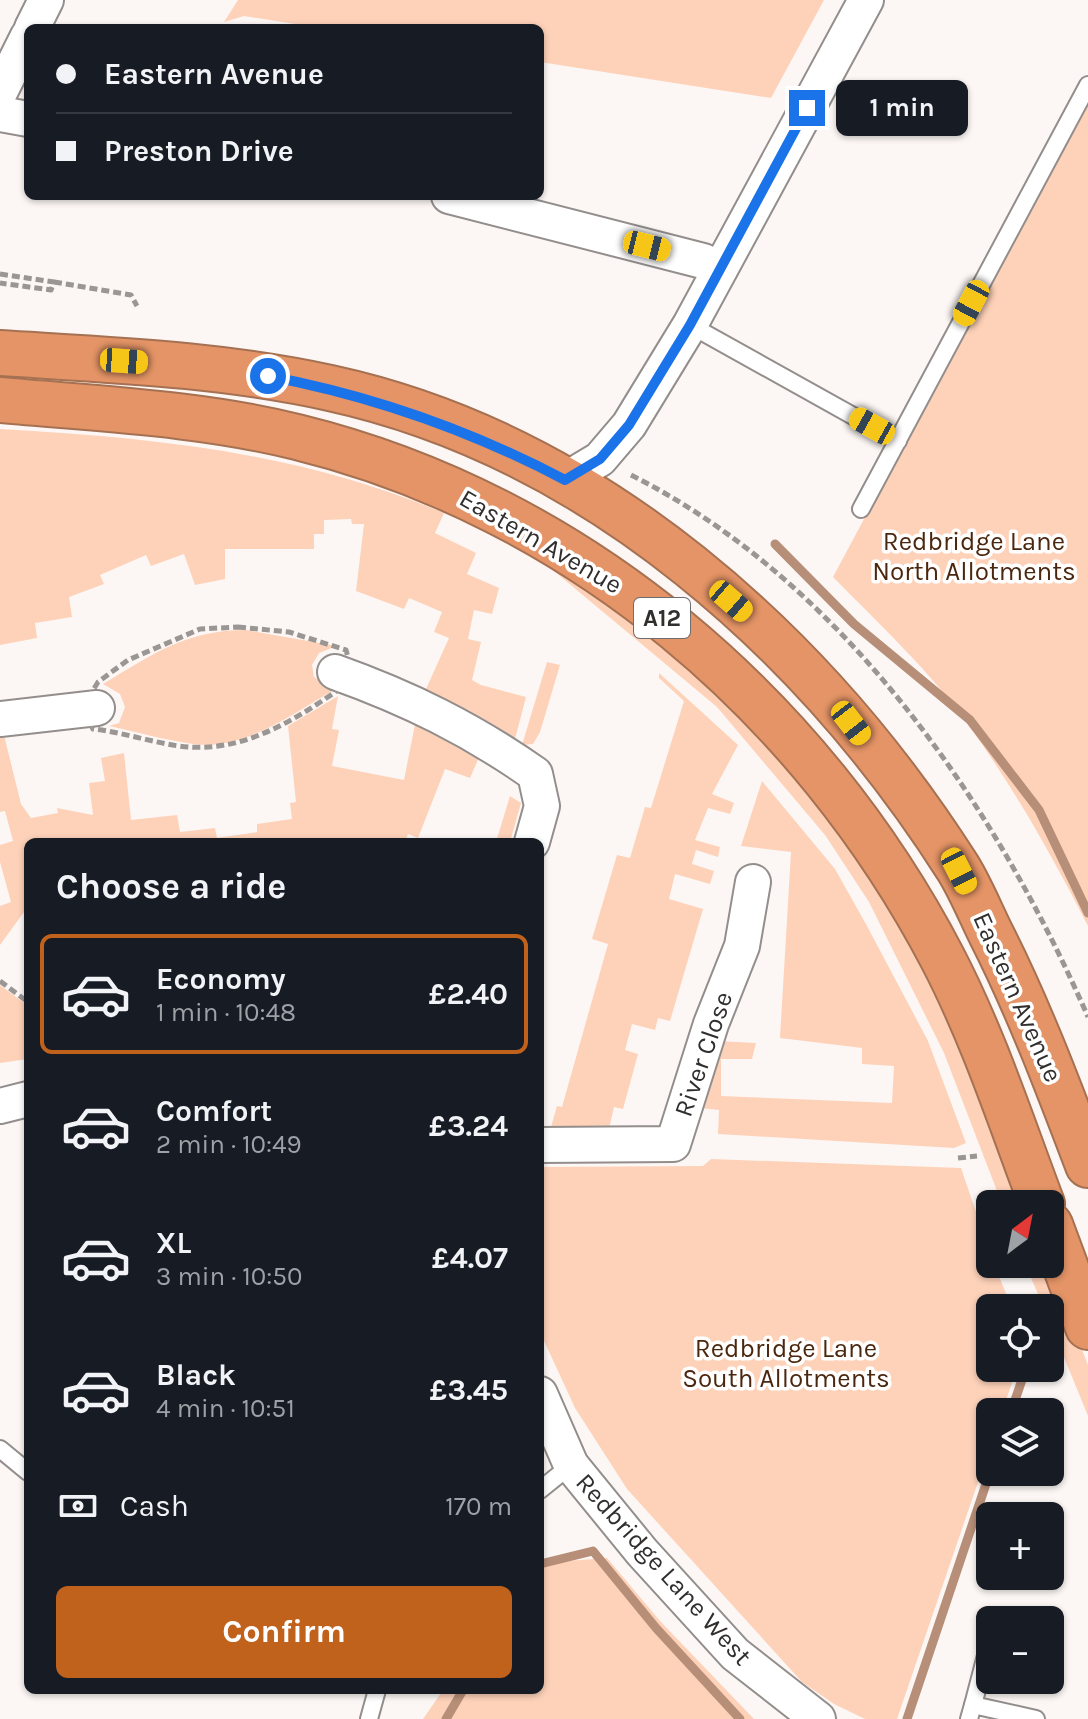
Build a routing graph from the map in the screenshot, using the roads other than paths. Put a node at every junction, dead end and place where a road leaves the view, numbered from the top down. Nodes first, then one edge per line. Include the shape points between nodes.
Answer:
1 (46, 0) edge
2 (866, 0) edge
3 (34, 24) edge
4 (15, 49) edge
5 (1088, 85) edge
6 (0, 92) edge
7 (0, 114) edge
8 (24, 118) edge
9 (465, 200) edge
10 (720, 269) junction
11 (690, 325) junction
12 (0, 334) edge
13 (0, 353) edge
14 (154, 363) junction
15 (0, 400) edge
16 (898, 441) junction
17 (565, 480) junction
18 (861, 509) dead end
19 (344, 676) road end
20 (90, 708) road end
21 (0, 719) edge
22 (533, 838) edge
23 (753, 882) dead end
24 (24, 1100) edge
25 (0, 1106) edge
26 (544, 1145) edge
27 (1088, 1165) edge
28 (1037, 1190) edge
29 (1064, 1263) edge
30 (1088, 1327) edge
31 (544, 1403) edge
32 (0, 1449) edge
33 (571, 1465) junction
34 (24, 1469) edge
35 (544, 1487) edge
36 (376, 1694) edge
37 (971, 1712) edge
38 (369, 1719) edge
39 (818, 1719) edge
40 (1036, 1719) edge

1 - 3 street
2 - 10 street
4 - 6 street
5 - 16 lane
7 - 8 street
9 - 10 street
10 - 11 street
11 - 16 lane
11 - 17 street via 629,425 600,459
12 - 14 highway, A12
13 - 14 highway, Eastern Avenue / A12
14 - 17 highway, Eastern Avenue / A12 via 333,388 509,450
15 - 28 highway, Eastern Avenue / A12 via 255,428 379,460 515,520 630,593 704,652 775,719 883,858 962,996
16 - 18 lane
17 - 27 highway, Eastern Avenue / A12 via 690,566 773,637 835,703 899,784 959,871 1030,1010
19 - 22 street via 436,712 535,774 542,806
20 - 21 street
23 - 26 street, River Close via 742,946 673,1144
24 - 25 street
29 - 30 highway
31 - 33 street, Redbridge Lane West
32 - 34 lane
33 - 35 lane
33 - 39 street, Redbridge Lane West via 735,1654
36 - 38 lane
37 - 40 lane

